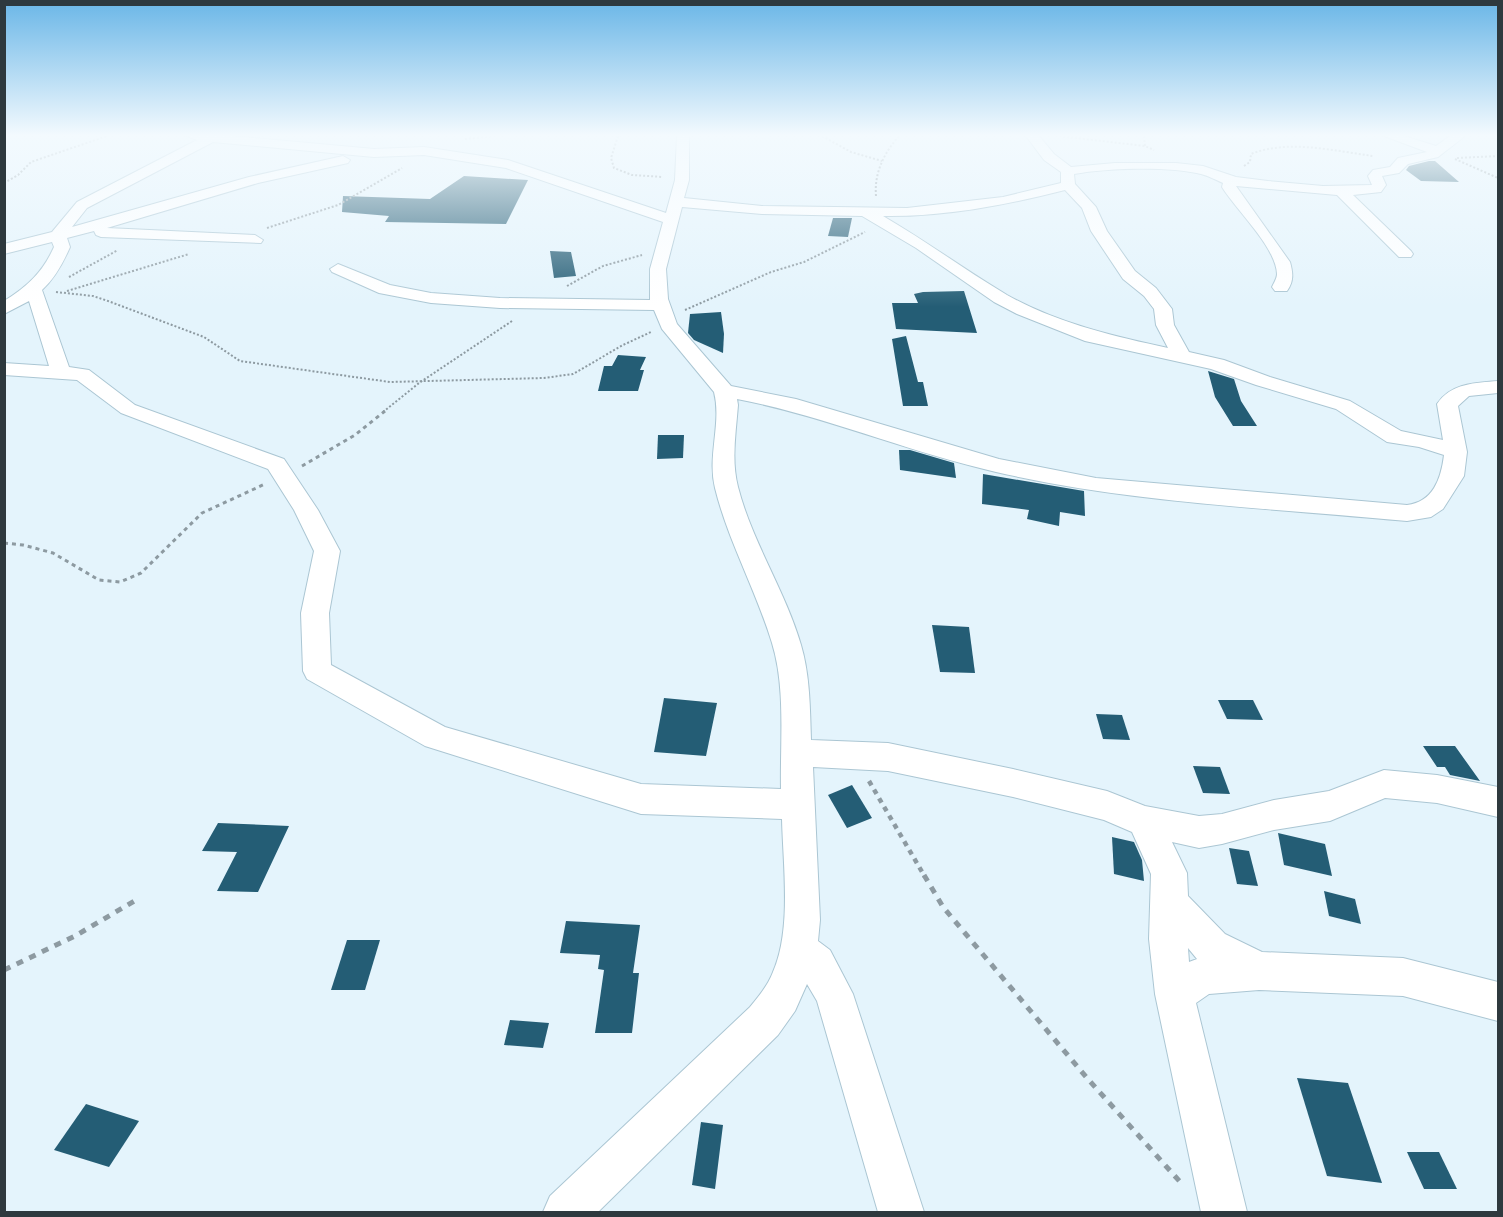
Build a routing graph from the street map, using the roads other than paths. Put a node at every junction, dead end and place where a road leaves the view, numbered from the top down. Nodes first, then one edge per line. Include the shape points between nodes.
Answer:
1 (105, 193) edge
2 (214, 193) edge
3 (608, 193) edge
4 (675, 193) edge
5 (1027, 193) edge
6 (1079, 193) edge
7 (1232, 193) edge
8 (1343, 193) edge
9 (762, 210) junction
10 (673, 211) junction
11 (865, 216) junction
12 (817, 225) dead end
13 (93, 227) junction
14 (58, 235) junction
15 (255, 240) dead end
16 (4, 249) edge
17 (1405, 254) dead end
18 (338, 269) dead end
19 (1281, 286) dead end
20 (38, 290) junction
21 (4, 309) edge
22 (665, 316) junction
23 (1181, 355) junction
24 (4, 369) edge
25 (61, 372) junction
26 (1498, 387) edge
27 (724, 391) junction
28 (1456, 452) junction
29 (796, 753) junction
30 (1498, 802) edge
31 (798, 805) junction
32 (1144, 821) junction
33 (1170, 903) junction
34 (800, 951) junction
35 (1259, 971) junction
36 (1174, 994) junction
37 (1498, 1002) edge
38 (566, 1212) edge
39 (901, 1212) edge
40 (1224, 1212) edge

1 - 14 street via 82,205
2 - 13 street
3 - 10 street
4 - 10 street
5 - 11 street via 1004,201
6 - 23 street via 1129,275 1156,298
7 - 19 street via 1282,264 1285,276
8 - 17 street
9 - 10 street
9 - 11 street
9 - 12 street
10 - 22 street via 658,269
11 - 23 street via 922,245 1023,310 1116,344
13 - 14 street
13 - 15 street via 102,232
14 - 16 street
14 - 20 street via 62,247
18 - 22 street via 385,289 431,298 538,303
20 - 21 street
20 - 25 street
22 - 27 street
23 - 28 street via 1343,405 1395,437
24 - 25 street
25 - 31 street via 82,374 128,409 276,464 327,550 315,613 317,671 436,737 641,799
26 - 28 street via 1463,391 1447,404
27 - 28 street via 789,403 996,465 1096,485 1387,512 1423,511 1436,504 1453,476
27 - 29 street via 728,405 723,453 726,486 787,645 794,689
29 - 31 street
29 - 32 street via 888,758 1107,806
30 - 32 street via 1437,789 1384,784 1330,806 1222,829 1198,832
31 - 34 street
32 - 33 street via 1169,873
33 - 35 street via 1212,946
33 - 36 street via 1168,939
34 - 38 street via 783,995 764,1021
34 - 39 street via 817,963 834,994
35 - 36 street via 1204,975
35 - 37 street via 1403,977
36 - 40 street

